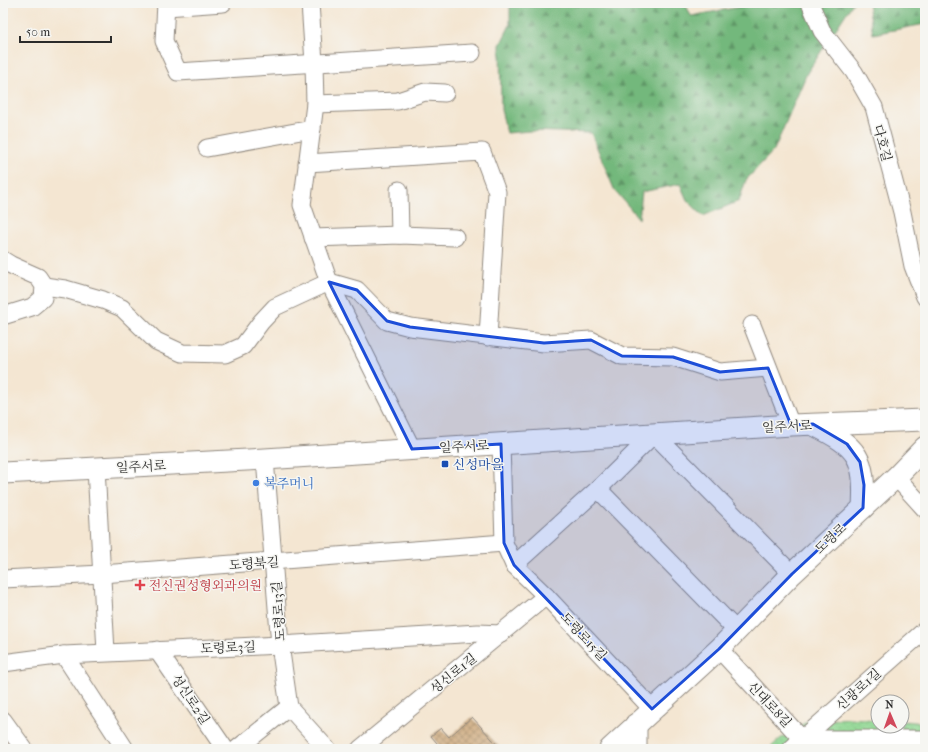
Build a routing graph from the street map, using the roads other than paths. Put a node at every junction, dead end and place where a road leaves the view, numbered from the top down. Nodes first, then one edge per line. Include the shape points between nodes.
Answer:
1 (223, 3) edge
2 (310, 3) edge
3 (810, 3) edge
4 (166, 5) edge
5 (472, 53) dead end
6 (314, 63) junction
7 (445, 93) dead end
8 (315, 104) junction
9 (312, 129) junction
10 (207, 148) dead end
11 (307, 163) junction
12 (399, 190) dead end
13 (400, 235) junction
14 (455, 237) dead end
15 (313, 238) junction
16 (3, 260) edge
17 (329, 282) junction
18 (44, 286) junction
19 (925, 297) edge
20 (3, 316) edge
21 (752, 325) dead end
22 (488, 337) junction
23 (768, 368) junction
24 (925, 420) edge
25 (813, 424) junction
26 (791, 425) junction
27 (654, 434) junction
28 (501, 444) junction
29 (925, 448) edge
30 (412, 449) junction
31 (265, 459) junction
32 (96, 468) junction
33 (3, 473) edge
34 (896, 477) junction
35 (598, 489) junction
36 (863, 508) junction
37 (925, 509) edge
38 (504, 543) junction
39 (274, 561) junction
40 (514, 565) junction
41 (102, 574) junction
42 (792, 574) junction
43 (3, 579) edge
44 (546, 596) junction
45 (925, 630) edge
46 (737, 631) junction
47 (501, 634) junction
48 (280, 645) junction
49 (719, 649) junction
50 (157, 650) junction
51 (106, 652) junction
52 (64, 655) junction
53 (3, 663) edge
54 (289, 706) junction
55 (652, 710) junction
56 (3, 720) edge
57 (636, 724) junction
58 (925, 739) edge
59 (797, 744) edge
60 (24, 749) edge
61 (125, 749) edge
62 (225, 749) edge
63 (237, 749) edge
64 (327, 749) edge
65 (360, 749) edge
66 (610, 749) edge
67 (636, 749) edge

1 - 4 street
2 - 6 street
3 - 19 street, 다호길 via 822,30 854,72 874,108 902,212 913,266
4 - 6 street via 164,42 178,72
5 - 6 street
6 - 8 street
7 - 8 street via 425,92 398,101
8 - 9 street
9 - 10 street
9 - 11 street
11 - 15 street via 302,205
11 - 22 street via 482,152 497,192
12 - 13 street
13 - 14 street
13 - 15 street
15 - 17 street
16 - 18 street via 38,277
17 - 18 street via 275,307 243,346 225,354 182,353 156,341 122,308 73,291
17 - 22 street via 357,290 387,321 410,327
17 - 30 street
18 - 20 street via 43,298 32,308
21 - 23 street
22 - 23 street via 544,343 591,340 622,356 673,357 720,372
23 - 26 street
24 - 25 main road, 일주서로
25 - 26 main road, 일주서로
25 - 36 main road via 847,444 860,462 863,474
26 - 27 main road, 일주서로
27 - 28 main road, 일주서로
27 - 35 street
27 - 42 street
28 - 30 main road, 일주서로
28 - 38 street, 도령로15길
29 - 34 main road, 도령로
30 - 31 main road, 일주서로
31 - 32 main road, 일주서로
31 - 39 street, 도령로13길
32 - 33 main road, 일주서로
32 - 41 street
34 - 36 main road, 도령로
34 - 37 street
35 - 40 street
35 - 46 street
36 - 42 main road, 도령로
38 - 39 street, 도령북길
38 - 40 street, 도령로15길
39 - 41 street, 도령북길
39 - 48 street, 도령로13길
40 - 44 street, 도령로15길
41 - 43 street, 도령북길
41 - 51 street
42 - 46 main road, 도령로
44 - 47 street, 성신로1길
44 - 55 street, 도령로15길
45 - 59 street, 신광로1길
46 - 49 main road, 도령로
47 - 48 street, 도령로3길 via 478,633
47 - 65 street, 성신로1길
48 - 50 street, 도령로3길
48 - 54 street, 도령로13길
49 - 55 main road, 도령로
49 - 59 street, 신대로8길
50 - 51 street, 도령로3길
50 - 62 street, 성신로2길
51 - 52 street, 도령로3길
52 - 53 street, 도령로3길
52 - 61 street
54 - 63 street
54 - 64 street
55 - 57 main road, 도령로
56 - 60 street
57 - 66 main road, 도령로
57 - 67 main road
58 - 59 street, 신대로8길

